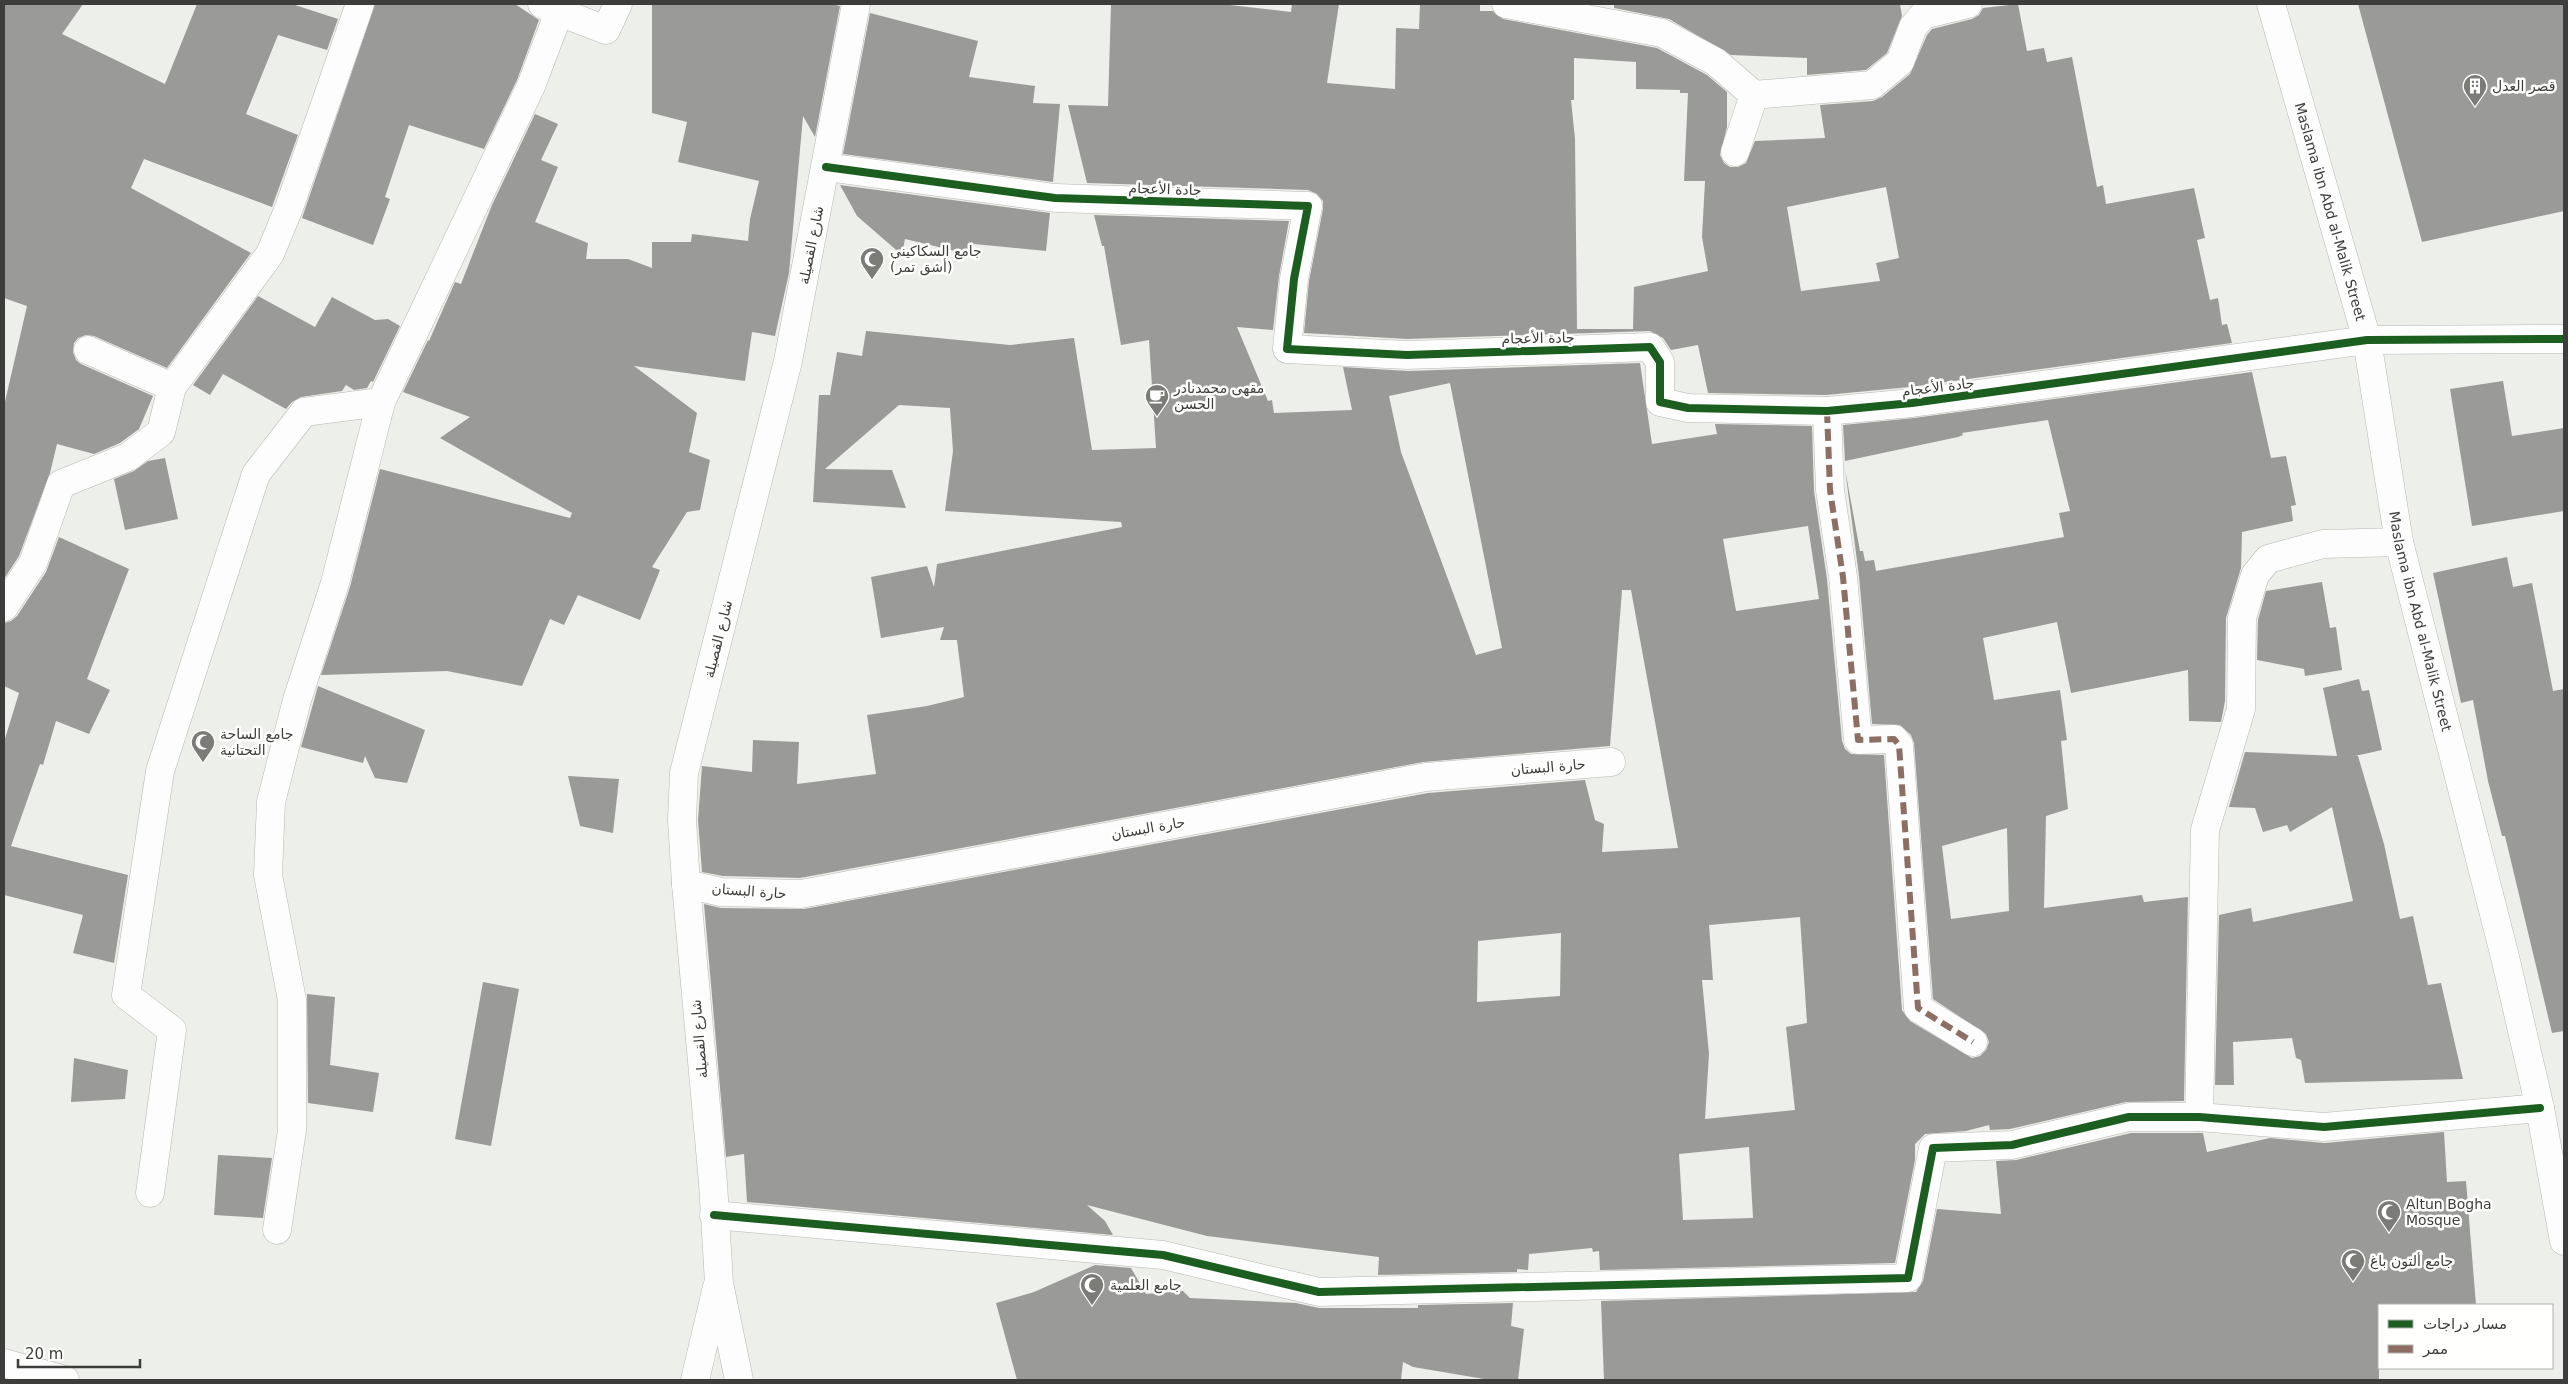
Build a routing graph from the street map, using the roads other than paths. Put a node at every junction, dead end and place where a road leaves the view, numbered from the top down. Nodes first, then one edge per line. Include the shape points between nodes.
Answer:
1 (360, 4) edge
2 (618, 4) edge
3 (856, 4) edge
4 (1506, 4) edge
5 (1968, 4) edge
6 (2271, 4) edge
7 (551, 8) edge
8 (1754, 95) junction
9 (1735, 152) dead end
10 (826, 167) junction
11 (2564, 339) edge
12 (2367, 340) junction
13 (88, 350) dead end
14 (172, 386) junction
15 (380, 402) junction
16 (1827, 411) junction
17 (2399, 542) junction
18 (4, 607) edge
19 (1611, 762) dead end
20 (686, 884) junction
21 (1973, 1042) dead end
22 (2540, 1108) junction
23 (2199, 1117) junction
24 (150, 1193) dead end
25 (714, 1215) junction
26 (277, 1230) dead end
27 (2564, 1241) edge
28 (718, 1283) junction
29 (4, 1364) edge
30 (65, 1380) edge
31 (695, 1380) edge
32 (739, 1380) edge

1 - 14 street via 270,254
2 - 7 street via 606,30
3 - 10 street, شارع القصيلة
4 - 8 street via 1662,33 1716,62
5 - 8 street via 1924,15 1914,27 1900,62 1872,85
6 - 12 street, Maslama ibn Abd al-Malik Street
7 - 15 street via 531,86
8 - 9 street
10 - 16 street, جادة الأعجام via 1055,198 1308,206 1294,279 1287,349 1407,355 1650,347 1660,362 1660,402 1688,408
10 - 20 street, شارع القصيلة via 788,361 684,773 682,820
11 - 12 street, جادة الأعجام
12 - 16 street, جادة الأعجام via 1912,403
12 - 17 street, Maslama ibn Abd al-Malik Street
13 - 14 street
14 - 18 street via 161,432 128,457 61,484 33,563
15 - 24 street via 304,412 256,474 160,771 126,995 172,1030
15 - 26 street via 335,583 297,700 270,802 268,876 292,1000 292,1130
16 - 21 street via 1830,490 1843,577 1858,740 1894,739 1899,745 1918,1008
17 - 22 street, Maslama ibn Abd al-Malik Street via 2505,957
17 - 23 street via 2323,544 2268,559 2255,575 2242,618 2241,709 2205,830
19 - 20 street, حارة البستان via 1426,778 801,894 721,892
20 - 25 street, شارع القصيلة
22 - 23 street via 2324,1127
22 - 27 street, Maslama ibn Abd al-Malik Street
23 - 25 street via 2129,1117 2012,1145 1933,1148 1908,1278 1319,1292 1163,1255
25 - 28 street, شارع القصيلة
28 - 31 street, شارع القصيلة
28 - 32 street, شارع القصيلة
29 - 30 street

